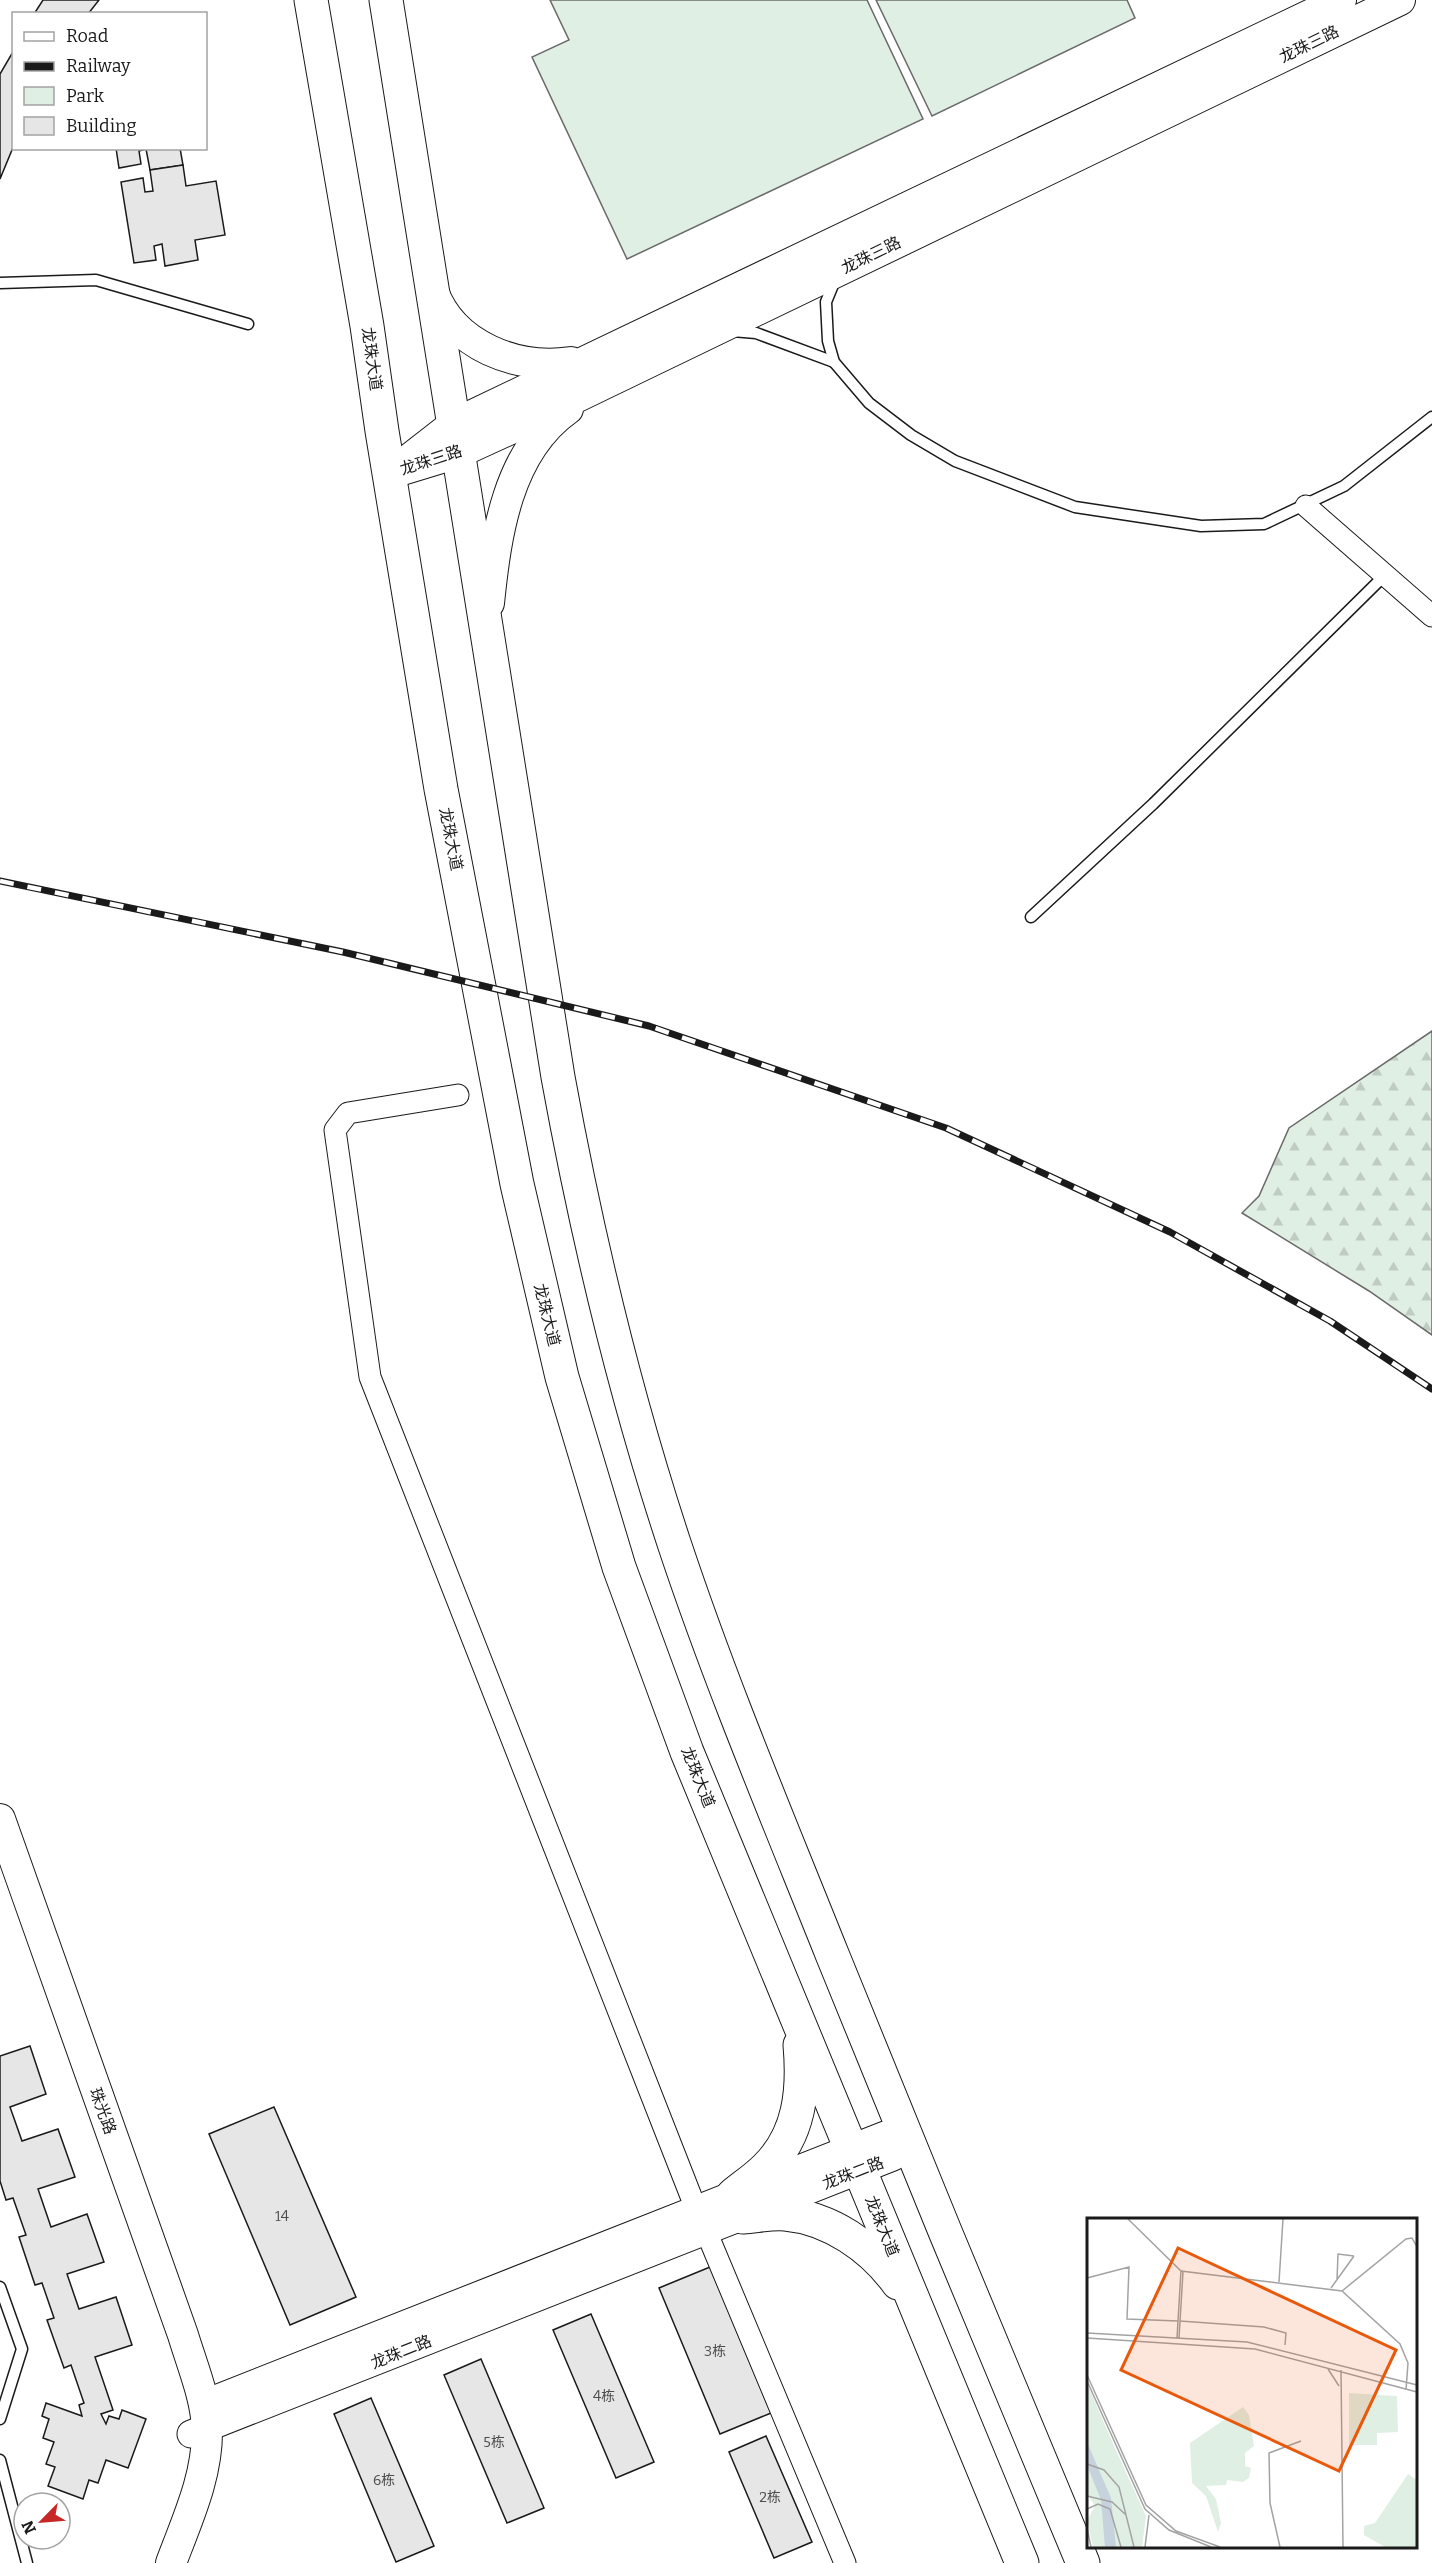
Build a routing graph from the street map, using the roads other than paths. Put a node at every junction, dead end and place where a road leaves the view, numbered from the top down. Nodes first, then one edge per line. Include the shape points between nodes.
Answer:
1 (311, 0) edge
2 (386, 0) edge
3 (1341, 0) edge
4 (1401, 0) edge
5 (843, 268) junction
6 (0, 283) edge
7 (432, 290) junction
8 (248, 324) dead end
9 (716, 330) junction
10 (834, 362) junction
11 (596, 371) junction
12 (1432, 417) edge
13 (456, 438) junction
14 (389, 474) junction
15 (1306, 506) junction
16 (1385, 575) junction
17 (1432, 616) edge
18 (486, 627) junction
19 (1031, 917) dead end
20 (458, 1095) dead end
21 (0, 1819) edge
22 (798, 2022) junction
23 (906, 2140) junction
24 (855, 2160) junction
25 (738, 2206) junction
26 (701, 2220) junction
27 (0, 2288) edge
28 (916, 2308) junction
29 (0, 2419) edge
30 (200, 2422) junction
31 (0, 2460) edge
32 (27, 2563) edge
33 (151, 2563) edge
34 (171, 2563) edge
35 (845, 2563) edge
36 (1022, 2563) edge
37 (1083, 2563) edge

1 - 14 main road, 龙珠大道
2 - 7 main road
3 - 11 main road, 龙珠三路
4 - 5 main road, 龙珠三路
5 - 9 main road, 龙珠三路
5 - 10 lane via 826,302 828,341
6 - 8 lane via 96,280
7 - 11 main road via 445,315 478,344 508,358
7 - 13 main road
9 - 10 lane via 756,333
9 - 11 main road, 龙珠三路
10 - 15 lane via 869,403 911,435 955,461 1075,507 1201,526 1264,524
11 - 13 main road, 龙珠三路
11 - 18 main road via 531,447 513,481 493,560
12 - 15 lane via 1344,486
13 - 14 main road, 龙珠三路
13 - 18 main road
14 - 22 main road, 龙珠大道 via 441,789 517,1184 562,1377 602,1514 652,1660
15 - 16 street
16 - 17 street
16 - 19 lane via 1153,804
18 - 23 main road via 576,1172 623,1372 659,1497 708,1640
20 - 26 street via 348,1113 335,1130 370,1377
21 - 30 main road, 珠光路 via 179,2324
22 - 24 main road, 龙珠大道
22 - 25 main road via 801,2104 788,2140
23 - 24 street, 龙珠二路 via 885,2135
23 - 37 main road
24 - 25 street, 龙珠二路
24 - 28 main road, 龙珠大道
25 - 26 street, 龙珠二路
25 - 28 main road via 820,2222 847,2235 888,2269
26 - 30 street, 龙珠二路
26 - 35 street
27 - 29 lane via 22,2349
28 - 36 main road, 龙珠大道
30 - 33 main road, 珠光路
30 - 34 main road, 珠光路 via 204,2459 197,2492
31 - 32 lane

